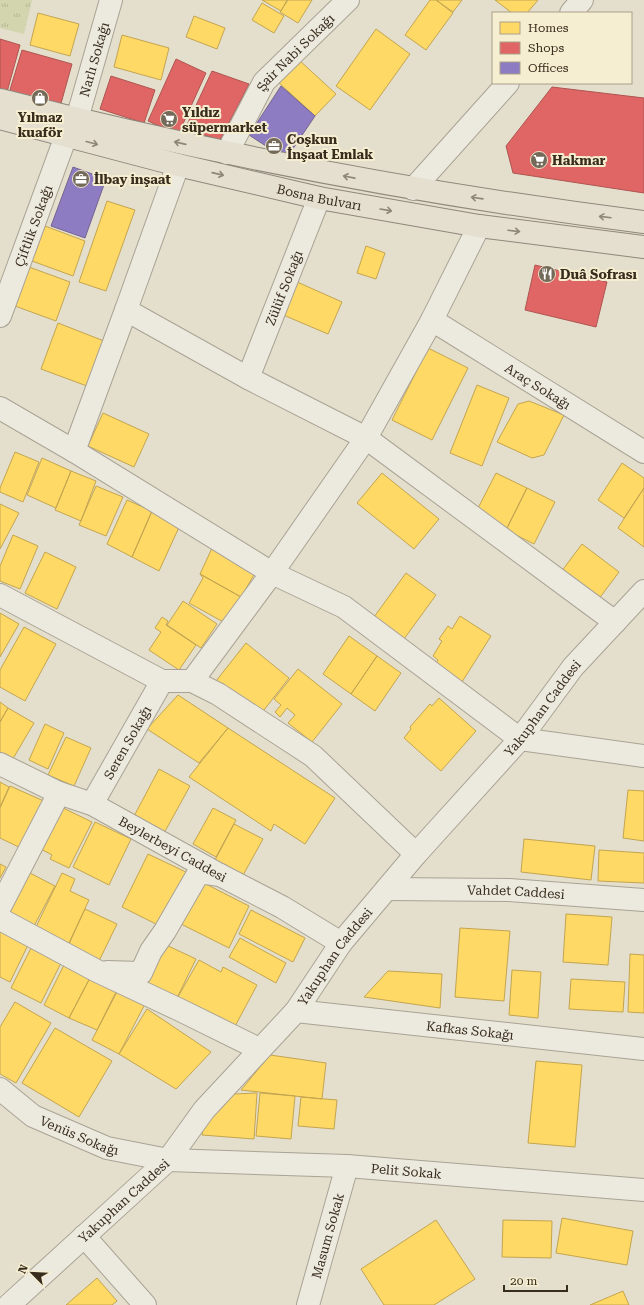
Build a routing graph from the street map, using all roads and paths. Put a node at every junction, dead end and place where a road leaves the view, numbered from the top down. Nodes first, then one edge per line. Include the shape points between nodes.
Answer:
1 (111, 0) edge
2 (348, 0) edge
3 (582, 0) edge
4 (571, 12) edge
5 (507, 84) edge
6 (0, 100) edge
7 (0, 118) edge
8 (72, 128) junction
9 (227, 153) junction
10 (178, 165) junction
11 (413, 189) junction
12 (319, 198) junction
13 (644, 222) edge
14 (479, 226) junction
15 (644, 247) edge
16 (126, 310) junction
17 (0, 316) edge
18 (432, 320) junction
19 (248, 378) junction
20 (0, 408) edge
21 (366, 438) junction
22 (74, 451) junction
23 (644, 452) edge
24 (272, 573) junction
25 (644, 591) edge
26 (0, 595) edge
27 (615, 622) junction
28 (162, 680) junction
29 (192, 681) junction
30 (520, 739) junction
31 (644, 756) edge
32 (0, 764) edge
33 (58, 792) junction
34 (92, 804) junction
35 (416, 854) junction
36 (220, 875) junction
37 (387, 889) junction
38 (644, 900) edge
39 (0, 906) edge
40 (0, 919) edge
41 (341, 943) junction
42 (97, 971) junction
43 (296, 1011) junction
44 (259, 1049) junction
45 (644, 1049) edge
46 (0, 1090) edge
47 (168, 1160) junction
48 (347, 1166) junction
49 (644, 1190) edge
50 (84, 1236) junction
51 (9, 1305) edge
52 (146, 1305) edge
53 (308, 1305) edge

1 - 8 street, Narlı Sokağı
2 - 9 street, Şair Nabi Sokağı via 264,82
3 - 4 street
5 - 11 street
6 - 8 main road, Bosna Bulvarı
7 - 8 main road, Bosna Bulvarı
9 -> 8 main road, Bosna Bulvarı
8 -> 10 main road, Bosna Bulvarı
8 - 17 street, Çiftlik Sokağı
11 -> 9 main road, Bosna Bulvarı
10 -> 12 main road, Bosna Bulvarı
10 - 16 street
13 -> 11 main road, Bosna Bulvarı
12 -> 14 main road, Bosna Bulvarı
12 - 19 street, Zülüf Sokağı
14 -> 15 main road, Bosna Bulvarı
14 - 18 street
16 - 19 street
16 - 22 street
18 - 21 street
18 - 23 street, Araç Sokağı
19 - 21 street
20 - 22 street
21 - 24 street
21 - 27 street
22 - 24 street
24 - 29 street
24 - 30 street via 344,606
25 - 27 street, Yakuphan Caddesi
26 - 28 street
27 - 30 street, Yakuphan Caddesi via 573,667
28 - 29 street
28 - 34 street, Seren Sokağı
29 - 35 street via 218,694 313,756
30 - 31 street
30 - 35 street, Yakuphan Caddesi
32 - 33 street, Beylerbeyi Caddesi
33 - 34 street, Beylerbeyi Caddesi
33 - 39 street
34 - 36 street, Beylerbeyi Caddesi
35 - 37 street, Yakuphan Caddesi
36 - 41 street, Beylerbeyi Caddesi via 282,907
36 - 42 street via 199,872 166,931 151,951 141,973
37 - 38 street, Vahdet Caddesi via 509,890
37 - 41 street, Yakuphan Caddesi
40 - 42 street
41 - 43 street, Yakuphan Caddesi
42 - 44 street
43 - 44 street, Yakuphan Caddesi
43 - 45 street, Kafkas Sokağı
44 - 47 street, Yakuphan Caddesi via 204,1110
46 - 47 street, Venüs Sokağı via 34,1116 107,1148
47 - 48 street, Pelit Sokak
47 - 50 street, Yakuphan Caddesi
48 - 49 street, Pelit Sokak
48 - 53 street, Masum Sokak
50 - 51 street, Yakuphan Caddesi
50 - 52 street

